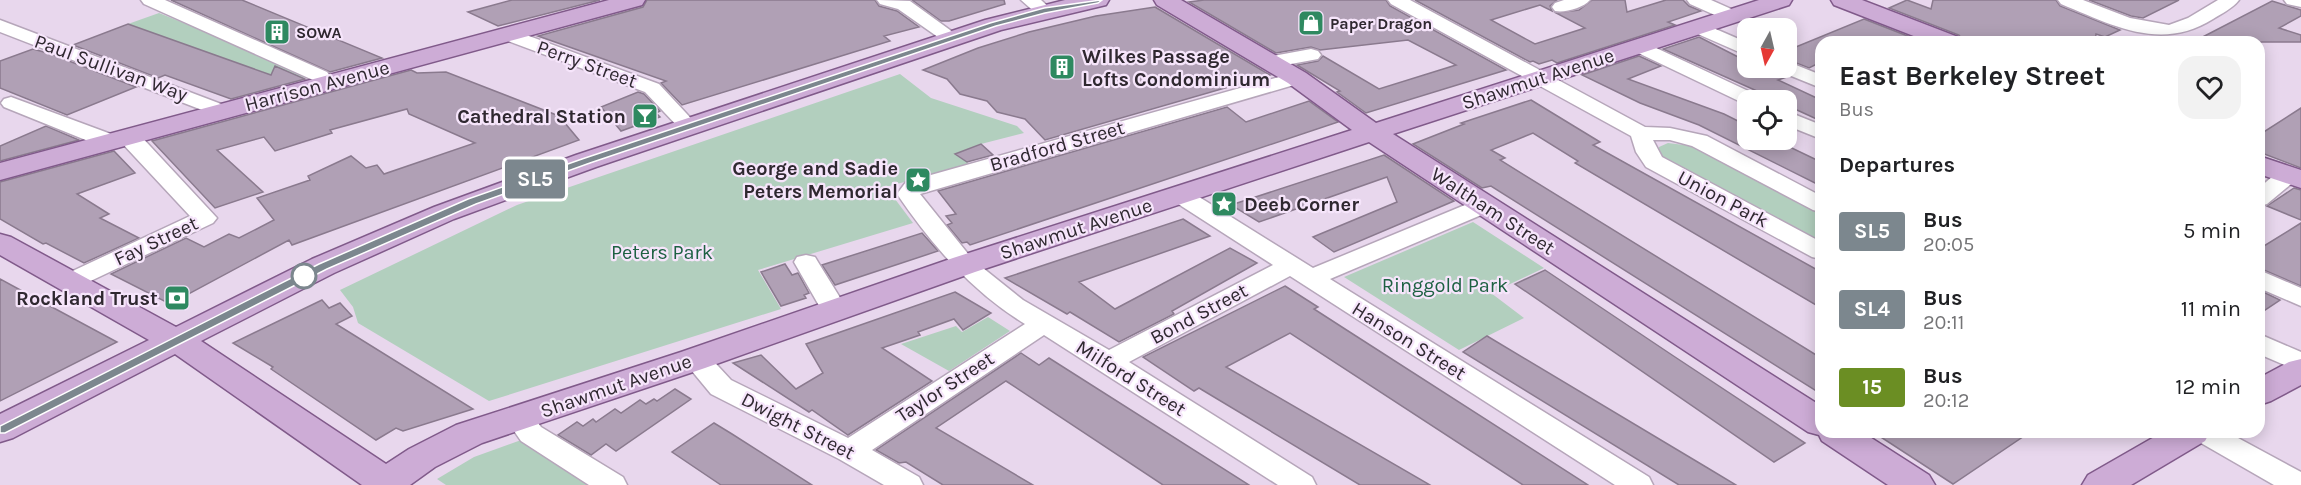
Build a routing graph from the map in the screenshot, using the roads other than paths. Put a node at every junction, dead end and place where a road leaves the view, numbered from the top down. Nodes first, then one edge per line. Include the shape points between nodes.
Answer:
1 (150, 0) edge
2 (634, 0) edge
3 (886, 0) edge
4 (1098, 0) edge
5 (1165, 0) edge
6 (1397, 0) edge
7 (1581, 0) edge
8 (1696, 0) edge
9 (1780, 0) edge
10 (1842, 0) edge
11 (2067, 0) edge
12 (2230, 0) edge
13 (2293, 0) edge
14 (2301, 3) edge
15 (1037, 5) edge
16 (1561, 7) dead end
17 (1732, 16) junction
18 (0, 26) edge
19 (1697, 27) junction
20 (507, 34) junction
21 (1935, 36) edge
22 (952, 38) junction
23 (1737, 45) edge
24 (1639, 46) junction
25 (1296, 64) junction
26 (1797, 70) edge
27 (320, 76) dead end
28 (1815, 76) edge
29 (1540, 78) junction
30 (1737, 93) edge
31 (11, 103) dead end
32 (222, 111) junction
33 (1797, 122) edge
34 (689, 126) junction
35 (1815, 130) edge
36 (1373, 133) junction
37 (1641, 133) junction
38 (120, 139) junction
39 (2265, 166) edge
40 (0, 172) edge
41 (2295, 177) edge
42 (1180, 195) junction
43 (2265, 195) edge
44 (1815, 202) edge
45 (1485, 205) junction
46 (0, 243) edge
47 (1815, 249) edge
48 (806, 262) dead end
49 (964, 265) junction
50 (1300, 272) junction
51 (71, 281) junction
52 (2265, 281) edge
53 (2301, 298) edge
54 (834, 309) junction
55 (1042, 324) junction
56 (177, 340) junction
57 (2265, 346) edge
58 (696, 359) junction
59 (1108, 362) junction
60 (2301, 363) edge
61 (2301, 370) edge
62 (2265, 390) edge
63 (519, 418) junction
64 (1815, 419) edge
65 (0, 429) edge
66 (1844, 438) edge
67 (2182, 438) edge
68 (2215, 438) edge
69 (849, 451) junction
70 (387, 484) edge
71 (612, 485) edge
72 (908, 485) edge
73 (1301, 485) edge
74 (1638, 485) edge
75 (1917, 485) edge
76 (2101, 485) edge
77 (2299, 485) edge

1 - 27 street
2 - 20 main road, Harrison Avenue
3 - 22 street via 904,5
4 - 15 main road
5 - 25 main road, Waltham Street
6 - 29 street, Union Park
7 - 16 street
8 - 17 street
9 - 17 main road, Shawmut Avenue
10 - 21 main road
11 - 12 street via 2122,21 2163,30 2189,25
13 - 14 street
15 - 22 main road
17 - 19 main road, Shawmut Avenue
18 - 32 street, Paul Sullivan Way
19 - 23 street
19 - 24 main road, Shawmut Avenue
20 - 32 main road, Harrison Avenue
20 - 34 street, Perry Street via 652,88
22 - 34 main road
24 - 29 main road, Shawmut Avenue
24 - 30 street
25 - 36 main road, Waltham Street
25 - 49 street, Bradford Street via 911,189 909,196
26 - 28 street
29 - 36 main road, Shawmut Avenue
29 - 37 street, Union Park
31 - 38 street
32 - 38 main road, Harrison Avenue
33 - 35 street
34 - 56 main road via 444,213 335,261
36 - 42 main road, Shawmut Avenue
36 - 45 main road, Waltham Street
37 - 44 street, Union Park via 1699,141
37 - 47 street, Union Park via 1644,148 1654,162
38 - 40 main road, Harrison Avenue
38 - 51 street, Fay Street via 205,218
39 - 41 main road
41 - 43 street
42 - 49 main road, Shawmut Avenue
42 - 50 street, Hanson Street
45 - 50 street, Bond Street
45 - 64 main road, Waltham Street
46 - 51 main road
48 - 54 street
49 - 54 main road, Shawmut Avenue
49 - 55 street, Milford Street
50 - 59 street, Bond Street
50 - 74 street, Hanson Street
51 - 56 main road
52 - 53 street
54 - 58 main road, Shawmut Avenue
55 - 59 street, Milford Street
55 - 69 street, Taylor Street
56 - 65 main road
56 - 70 main road
57 - 60 street
58 - 63 main road, Shawmut Avenue
58 - 69 street, Dwight Street via 720,387
59 - 73 street, Milford Street
61 - 62 main road
63 - 70 main road, Shawmut Avenue via 439,448
63 - 71 street via 531,434
66 - 75 main road
67 - 76 main road
68 - 77 street
69 - 72 street, Dwight Street

